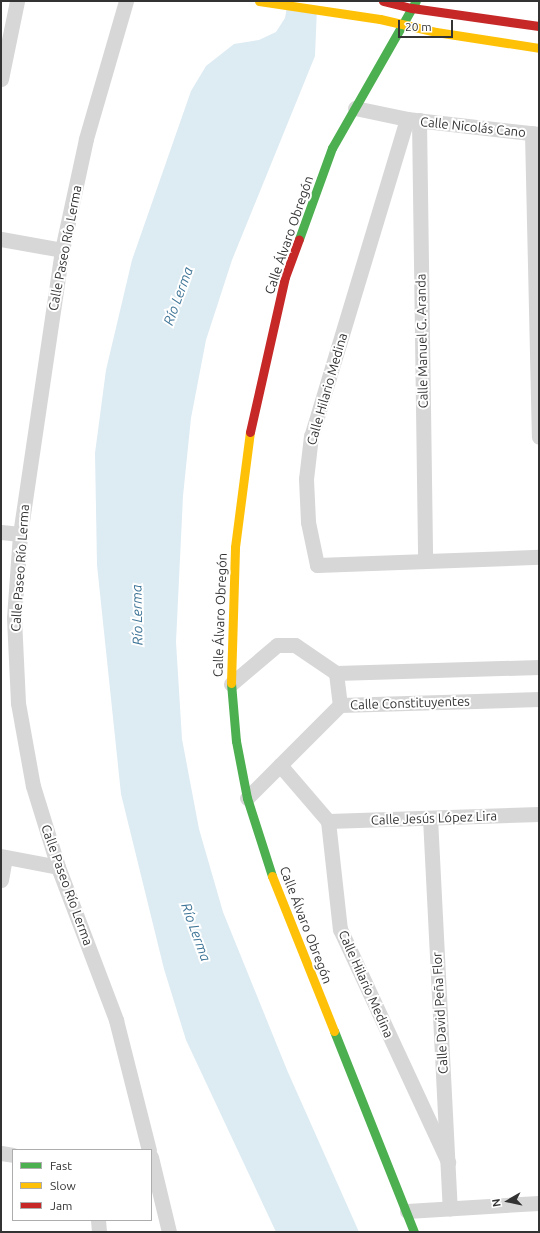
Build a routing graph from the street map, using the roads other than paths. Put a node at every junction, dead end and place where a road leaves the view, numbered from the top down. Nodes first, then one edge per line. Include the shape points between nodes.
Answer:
1 (17, 1) edge
2 (126, 1) edge
3 (259, 1) edge
4 (386, 1) edge
5 (442, 1) edge
6 (414, 4) edge
7 (402, 26) junction
8 (539, 26) edge
9 (539, 48) edge
10 (1, 79) edge
11 (355, 108) junction
12 (413, 120) junction
13 (536, 134) edge
14 (1, 239) edge
15 (62, 250) junction
16 (539, 438) edge
17 (1, 532) edge
18 (20, 534) junction
19 (539, 557) edge
20 (425, 561) junction
21 (539, 667) edge
22 (336, 673) junction
23 (231, 684) junction
24 (539, 699) edge
25 (340, 705) junction
26 (280, 766) junction
27 (247, 798) junction
28 (539, 814) edge
29 (430, 818) junction
30 (328, 821) junction
31 (3, 856) edge
32 (58, 867) junction
33 (1, 880) edge
34 (149, 1149) edge
35 (1, 1153) edge
36 (12, 1155) edge
37 (448, 1162) junction
38 (152, 1163) edge
39 (154, 1178) edge
40 (539, 1204) edge
41 (450, 1208) junction
42 (407, 1211) junction
43 (98, 1221) edge
44 (99, 1232) edge
45 (169, 1232) edge
46 (414, 1232) edge

1 - 10 street
2 - 15 street, Calle Paseo Río Lerma via 86,139
3 - 7 street via 380,19
4 - 6 street
5 - 6 street
6 - 7 street, Calle Álvaro Obregón
6 - 8 street
7 - 9 street
7 - 11 street, Calle Álvaro Obregón
11 - 12 street, Calle Nicolás Cano
11 - 23 street, Calle Álvaro Obregón via 332,148 285,277 253,411 235,547
12 - 13 street, Calle Nicolás Cano
12 - 20 street, Calle Manuel G. Aranda
12 - 20 street, Calle Hilario Medina via 311,436 306,479 308,522 316,565
13 - 16 street
14 - 15 street
15 - 18 street, Calle Paseo Río Lerma
17 - 18 street
18 - 32 street, Calle Paseo Río Lerma via 14,618 18,703 33,786
19 - 20 street, Calle Hilario Medina
21 - 22 street
22 - 23 street via 295,645 277,645
22 - 25 street
23 - 27 street, Calle Álvaro Obregón via 236,741
24 - 25 street, Calle Constituyentes
25 - 26 street, Calle Constituyentes
26 - 27 street, Calle Constituyentes
26 - 30 street
27 - 42 street, Calle Álvaro Obregón via 276,888
28 - 29 street, Calle Jesús López Lira
29 - 30 street, Calle Jesús López Lira
29 - 37 street, Calle David Peña Flor
30 - 37 street, Calle Hilario Medina via 340,929
31 - 32 street
31 - 33 street
32 - 34 street, Calle Paseo Río Lerma via 116,1020
35 - 36 street
37 - 41 street, Calle David Peña Flor
38 - 39 street
39 - 45 street
40 - 41 street
41 - 42 street
42 - 46 street, Calle Álvaro Obregón
43 - 44 street

